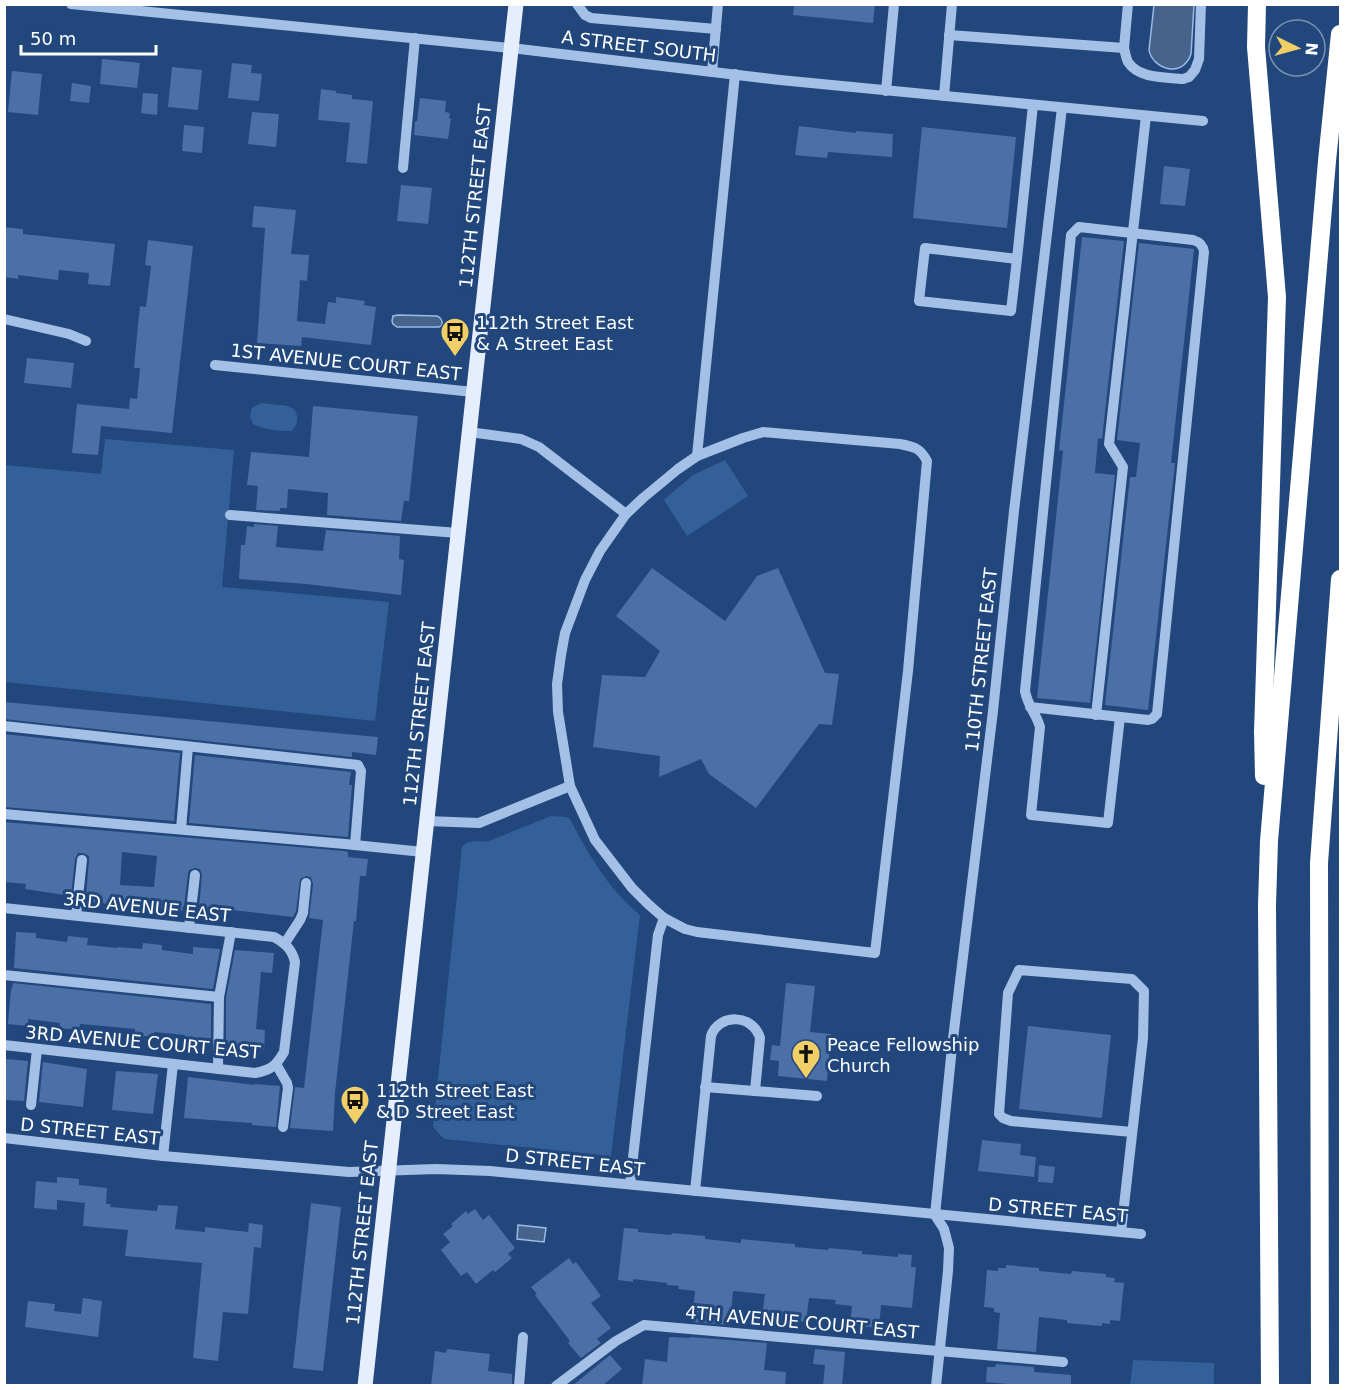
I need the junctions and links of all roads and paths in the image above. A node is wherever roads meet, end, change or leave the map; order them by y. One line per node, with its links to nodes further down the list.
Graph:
1 (71, 4): 13 (street, A STREET SOUTH)
2 (516, 4): 14 (main road, 112TH STREET EAST)
3 (577, 4): 10 (street)
4 (718, 4): 10 (street)
5 (894, 4): 18 (street)
6 (952, 4): 12 (street)
7 (1128, 4): 15 (street)
8 (1201, 4): 15 (street)
9 (1257, 4): 53 (highway)
10 (716, 29): 16 (street)
11 (1341, 34): 53 (highway)
12 (949, 35): 15 (street); 19 (street)
13 (415, 38): 14 (street, A STREET SOUTH); 24 (street)
14 (511, 48): 16 (street, A STREET SOUTH); 30 (main road, 112TH STREET EAST)
15 (1124, 48)
16 (712, 72): 17 (street, A STREET SOUTH)
17 (735, 74): 18 (street, A STREET SOUTH); 32 (street)
18 (886, 90): 19 (street, A STREET SOUTH)
19 (944, 96): 20 (street, A STREET SOUTH)
20 (1034, 105): 21 (street, A STREET SOUTH); 26 (street)
21 (1062, 108): 22 (street, A STREET SOUTH); 78 (street, 110TH STREET EAST)
22 (1146, 116): 23 (street, A STREET SOUTH); 25 (street)
23 (1203, 121)
24 (403, 168)
25 (1133, 233): 37 (street); 38 (street); 39 (street)
26 (1017, 259): 26 (street)
27 (4, 319): 28 (street)
28 (86, 341)
29 (214, 365): 30 (street, 1ST AVENUE COURT EAST)
30 (474, 392): 31 (main road, 112TH STREET EAST)
31 (469, 432): 33 (street); 35 (main road, 112TH STREET EAST)
32 (697, 456): 33 (street); 56 (street)
33 (626, 514): 43 (street)
34 (230, 515): 35 (street)
35 (458, 532): 45 (main road, 112TH STREET EAST)
36 (1341, 579): 50 (highway)
37 (1030, 707): 38 (street); 39 (street)
38 (1096, 715): 39 (street)
39 (1120, 717)
40 (4, 726): 42 (street)
41 (1341, 732): 50 (highway)
42 (188, 747): 46 (street); 47 (street)
43 (570, 786): 45 (street); 56 (street)
44 (4, 814): 46 (street)
45 (427, 821): 48 (main road, 112TH STREET EAST)
46 (180, 829): 47 (street)
47 (355, 845): 48 (street)
48 (423, 852): 75 (main road, 112TH STREET EAST)
49 (82, 860): 55 (street)
50 (1319, 863): 89 (highway)
51 (195, 875): 57 (street)
52 (306, 883): 59 (street)
53 (1267, 905): 88 (highway)
54 (4, 908): 55 (street, 3RD AVENUE EAST)
55 (76, 915): 57 (street, 3RD AVENUE EAST)
56 (664, 918): 76 (street)
57 (189, 928): 58 (street, 3RD AVENUE EAST)
58 (231, 932): 59 (street, 3RD AVENUE EAST); 61 (street)
59 (285, 943): 65 (street)
60 (4, 975): 61 (street)
61 (219, 997): 66 (street)
62 (4, 1045): 63 (street, 3RD AVENUE COURT EAST)
63 (37, 1049): 64 (street, 3RD AVENUE COURT EAST); 70 (street)
64 (173, 1064): 66 (street, 3RD AVENUE COURT EAST); 74 (street)
65 (276, 1064): 66 (street, 3RD AVENUE COURT EAST); 71 (street)
66 (218, 1069)
67 (705, 1087): 68 (street); 68 (street); 77 (street)
68 (755, 1091): 69 (street)
69 (817, 1096)
70 (31, 1105)
71 (283, 1126)
72 (1132, 1132): 72 (street); 79 (street)
73 (4, 1138): 74 (street, D STREET EAST)
74 (164, 1156): 75 (street, D STREET EAST)
75 (388, 1171): 76 (street, D STREET EAST); 84 (main road, 112TH STREET EAST)
76 (630, 1185): 77 (street, D STREET EAST)
77 (695, 1191): 78 (street, D STREET EAST)
78 (934, 1215): 79 (street, D STREET EAST); 82 (street)
79 (1121, 1232): 80 (street, D STREET EAST)
80 (1141, 1234)
81 (523, 1337): 85 (street)
82 (939, 1351): 83 (street, 4TH AVENUE COURT EAST); 86 (street, 4TH AVENUE COURT EAST); 87 (street)
83 (1063, 1362)
84 (365, 1386)
85 (519, 1386)
86 (556, 1386)
87 (936, 1386)
88 (1270, 1386)
89 (1320, 1386)

